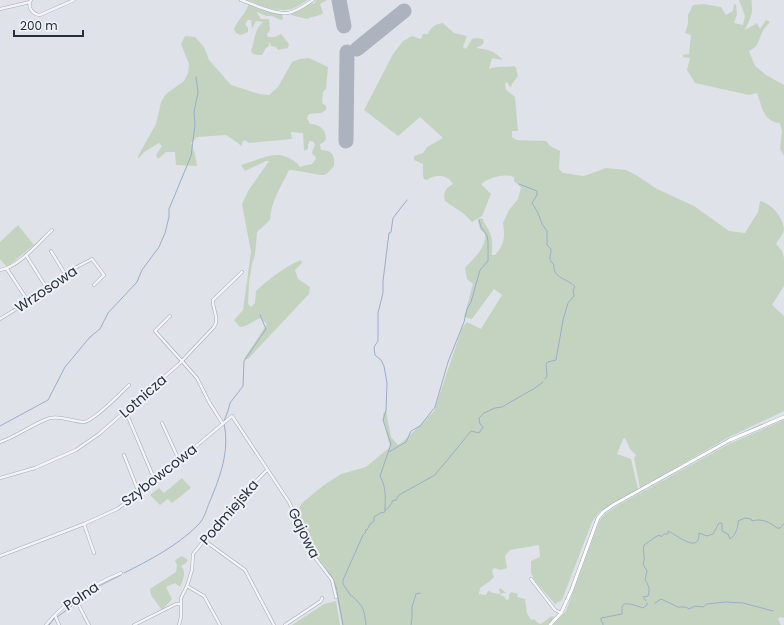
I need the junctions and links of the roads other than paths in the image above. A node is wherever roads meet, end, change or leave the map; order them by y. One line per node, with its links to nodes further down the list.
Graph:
1 (74, 0): 4 (street)
2 (241, 0): 3 (street)
3 (312, 0)
4 (30, 1): 5 (street)
5 (0, 9)
6 (52, 230): 8 (street)
7 (51, 251): 12 (street)
8 (26, 255): 9 (street); 14 (street)
9 (7, 269): 10 (street); 15 (street)
10 (0, 270)
11 (242, 272): 18 (street, Lotnicza)
12 (65, 274): 13 (street, Wrzosowa); 14 (street, Wrzosowa)
13 (94, 285)
14 (46, 287): 15 (street, Wrzosowa)
15 (28, 301): 17 (street, Wrzosowa)
16 (170, 316): 18 (street)
17 (0, 319)
18 (181, 362): 20 (street, Lotnicza); 23 (street)
19 (129, 385): 24 (street)
20 (126, 412): 28 (street, Lotnicza); 29 (street)
21 (784, 417): 42 (main road)
22 (162, 423): 26 (street)
23 (223, 424): 26 (street, Szybowcowa); 27 (street)
24 (0, 442)
25 (124, 455): 30 (street)
26 (179, 460): 29 (street, Szybowcowa)
27 (267, 470): 32 (street, Podmiejska); 38 (street, Gajowa)
28 (0, 478)
29 (155, 481): 30 (street, Szybowcowa)
30 (139, 493): 31 (street, Szybowcowa)
31 (84, 524): 33 (street); 34 (street, Szybowcowa)
32 (205, 541): 37 (street, Podmiejska); 50 (street)
33 (94, 553)
34 (0, 556)
35 (122, 573): 39 (street, Polna)
36 (531, 579): 42 (street)
37 (188, 586): 41 (street, Podmiejska); 49 (street)
38 (336, 597)
39 (75, 598): 43 (street, Polna); 46 (street)
40 (322, 598): 51 (street)
41 (181, 604): 47 (street); 48 (street, Podmiejska)
42 (561, 613): 52 (main road)
43 (54, 615): 44 (street, Polna); 45 (street)
44 (46, 625)
45 (59, 625)
46 (89, 625)
47 (134, 625)
48 (179, 625)
49 (220, 625)
50 (274, 625)
51 (284, 625)
52 (550, 625)

